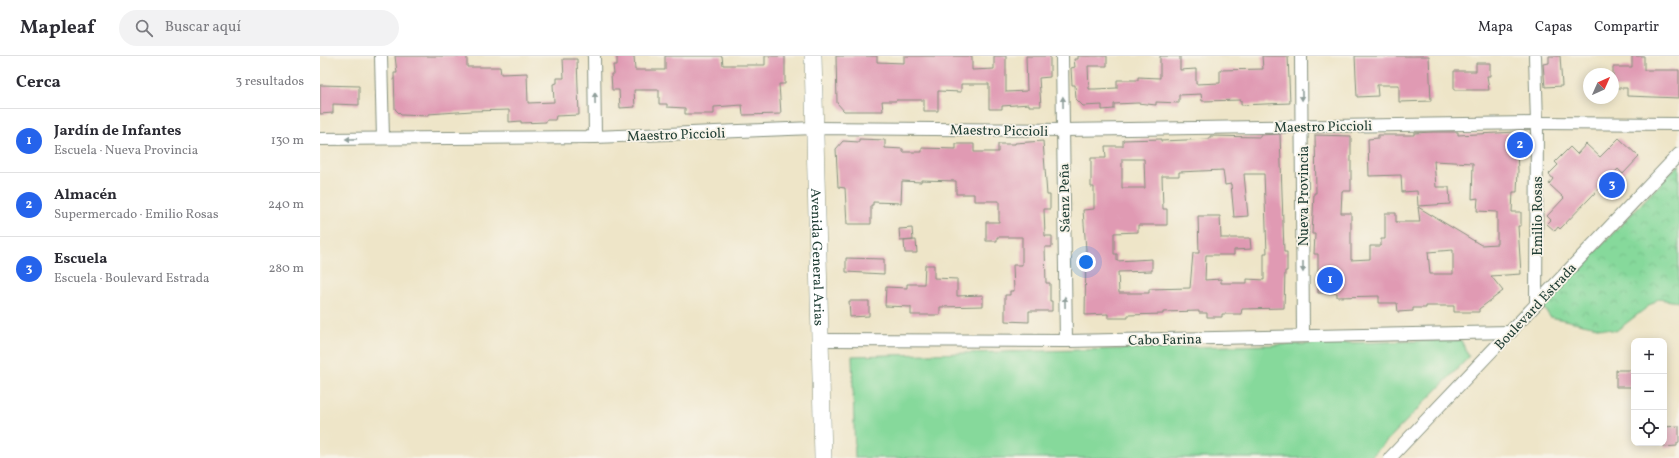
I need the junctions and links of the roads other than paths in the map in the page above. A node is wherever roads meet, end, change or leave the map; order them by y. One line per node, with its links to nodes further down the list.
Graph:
1 (381, 56): 13 (street)
2 (594, 56): 12 (street, one-way to 2)
3 (813, 56): 10 (main road, Avenida General Arias)
4 (1062, 56): 11 (street, Sáenz Peña, one-way to 4)
5 (1301, 56): 9 (street, Nueva Provincia, one-way to 9)
6 (1535, 56): 7 (street, Emilio Rosas)
7 (1537, 123): 8 (street, Maestro Piccioli); 9 (street, Maestro Piccioli); 16 (street, Emilio Rosas)
8 (1679, 124)
9 (1302, 127): 11 (street, Maestro Piccioli); 18 (street, Nueva Provincia, one-way to 18)
10 (814, 128): 11 (street, Maestro Piccioli); 12 (street, Maestro Piccioli); 19 (main road, Avenida General Arias)
11 (1064, 130): 20 (street, Sáenz Peña, one-way to 11)
12 (595, 137): 13 (street, Maestro Piccioli)
13 (383, 138): 14 (street, Maestro Piccioli, one-way to 14)
14 (320, 139)
15 (1679, 154): 16 (street, Boulevard Estrada)
16 (1536, 304): 17 (street, Boulevard Estrada)
17 (1511, 332): 18 (street, Cabo Farina); 22 (street, Boulevard Estrada)
18 (1303, 336): 20 (street, Cabo Farina)
19 (819, 340): 20 (street, Cabo Farina); 21 (main road, Avenida General Arias)
20 (1066, 341)
21 (823, 458)
22 (1390, 458)

